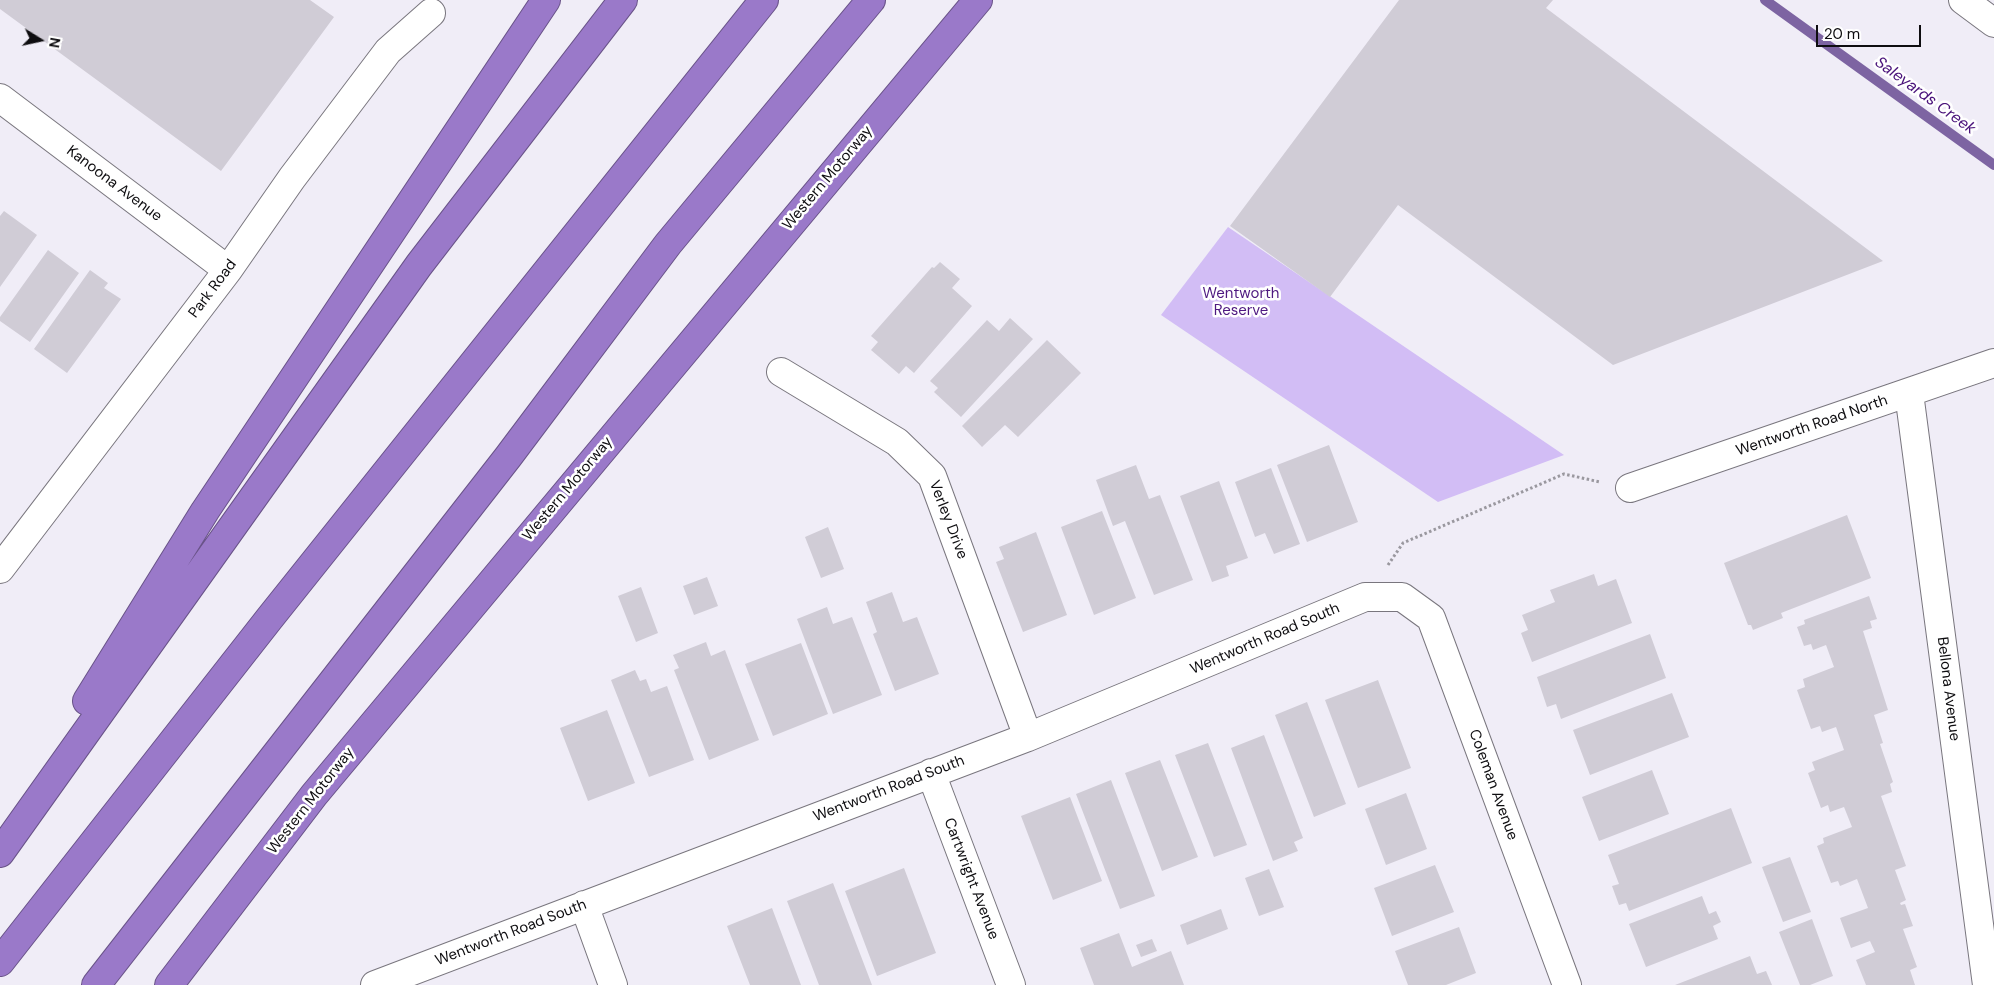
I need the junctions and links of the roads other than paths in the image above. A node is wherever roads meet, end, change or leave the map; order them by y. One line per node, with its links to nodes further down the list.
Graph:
1 (546, 0): 21 (highway)
2 (623, 0): 22 (highway)
3 (746, 0): 10 (highway)
4 (764, 0): 10 (highway)
5 (871, 0): 25 (highway)
6 (978, 0): 26 (highway, Western Motorway)
7 (1963, 0): 9 (street)
8 (431, 13): 12 (street, Park Road)
9 (1994, 22)
10 (723, 52): 24 (highway)
11 (0, 98): 12 (street, Kanoona Avenue)
12 (228, 270): 17 (street, Park Road)
13 (1994, 363): 15 (street, Wentworth Road North)
14 (781, 372): 19 (street, Verley Drive)
15 (1910, 392): 16 (street, Wentworth Road North); 31 (street, Bellona Avenue)
16 (1630, 488)
17 (0, 569)
18 (1402, 597): 19 (street, Wentworth Road South); 30 (street, Coleman Avenue)
19 (1028, 737): 20 (street, Wentworth Road South)
20 (931, 773): 23 (street, Wentworth Road South); 29 (street, Cartwright Avenue)
21 (0, 843)
22 (0, 853)
23 (584, 905): 27 (street, Wentworth Road South); 28 (street)
24 (0, 962)
25 (96, 985)
26 (169, 985)
27 (375, 985)
28 (613, 985)
29 (1011, 985)
30 (1567, 985)
31 (1987, 985)

